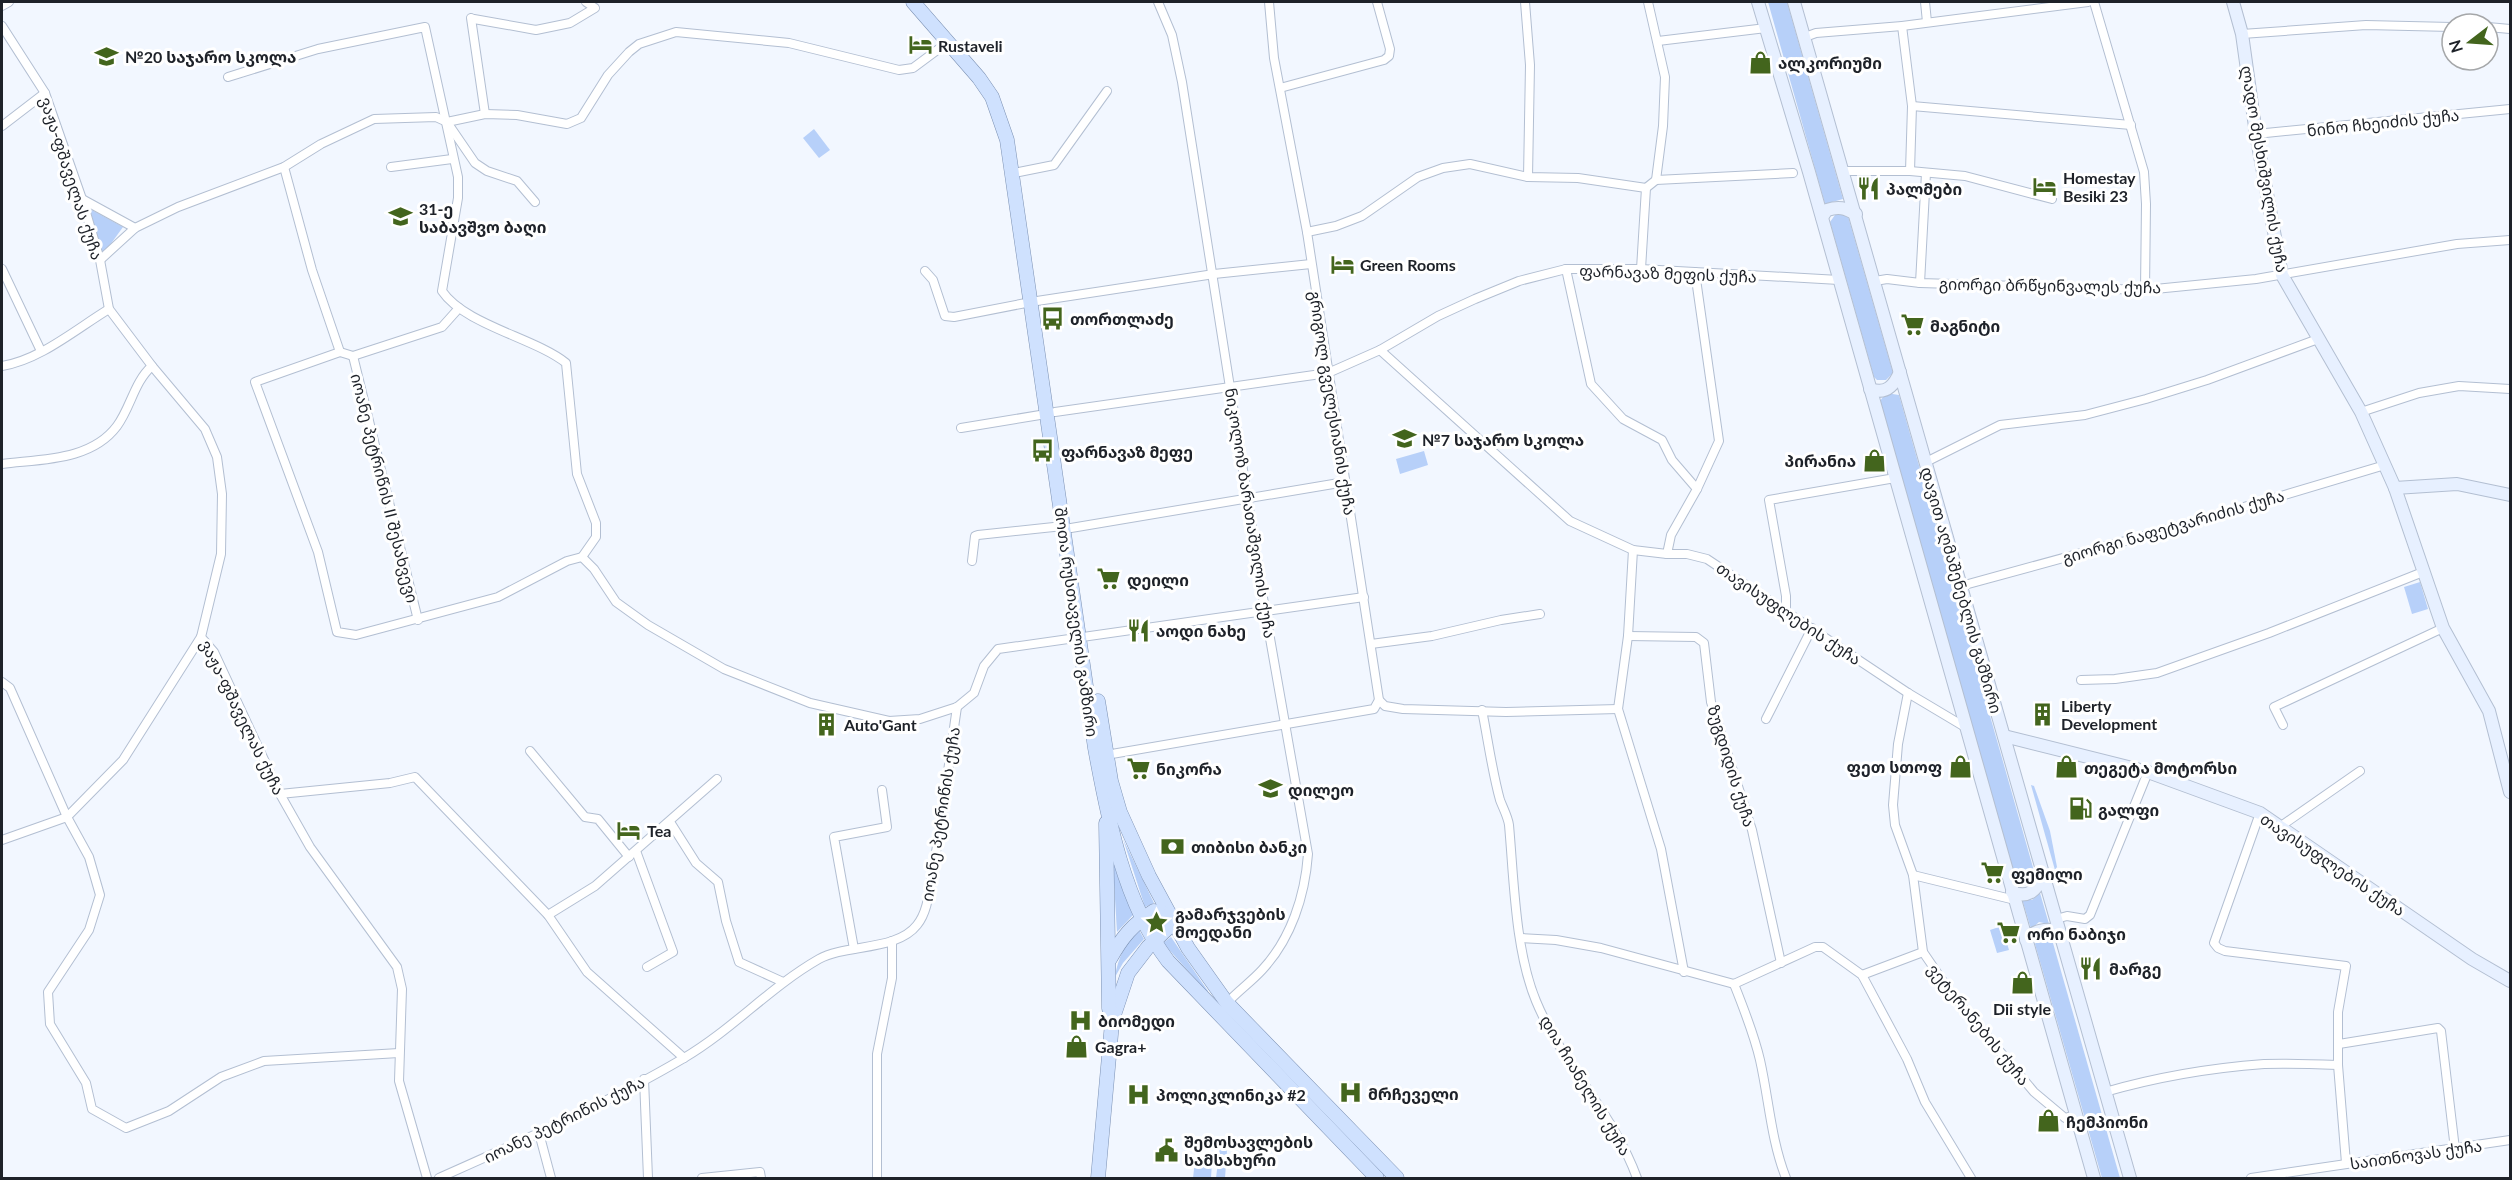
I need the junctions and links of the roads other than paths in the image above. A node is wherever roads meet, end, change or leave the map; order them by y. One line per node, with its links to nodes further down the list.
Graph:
1 (9, 2): 16 (street)
2 (586, 2): 32 (street)
3 (913, 2): 25 (main road, შოთა რუსთაველის გამზირი)
4 (922, 2): 42 (main road, შოთა რუსთაველის გამზირი)
5 (1158, 2): 63 (street, ნიკოლოზ ბარათაშვილის ქუჩა)
6 (1269, 2): 27 (street, გრიგოლ გველესიანის ქუჩა)
7 (1377, 2): 27 (street)
8 (1525, 2): 45 (street)
9 (1648, 2): 24 (street)
10 (1758, 2): 21 (main road, დავით აღმაშენებლის გამზირი)
11 (1794, 2): 23 (main road, დავით აღმაშენებლის გამზირი)
12 (1925, 2): 17 (street)
13 (2088, 2): 17 (street)
14 (2094, 2): 34 (street)
15 (2233, 2): 22 (main road, ლადო მესხიშვილის ქუჩა)
16 (2, 6)
17 (1927, 22): 18 (street)
18 (1902, 26): 23 (street); 30 (street)
19 (2, 27): 29 (street, ვაჟა-ფშაველას ქუჩა)
20 (2440, 27): 22 (street)
21 (1766, 28): 24 (street); 52 (main road, დავით აღმაშენებლის გამზირი)
22 (2242, 34): 36 (main road, ლადო მესხიშვილის ქუჩა)
23 (1804, 37): 40 (main road, დავით აღმაშენებლის გამზირი)
24 (1658, 41): 46 (street)
25 (948, 42): 32 (street); 69 (main road, შოთა რუსთაველის გამზირი)
26 (228, 77): 33 (street)
27 (1280, 88): 54 (street, გრიგოლ გველესიანის ქუჩა)
28 (1107, 91): 42 (street)
29 (45, 93): 35 (street); 48 (street, ვაჟა-ფშაველას ქუჩა)
30 (1912, 106): 34 (street); 41 (street)
31 (2511, 109): 36 (street, ნინო ჩხეიძის ქუჩა)
32 (485, 114): 33 (street)
33 (447, 122): 37 (street); 38 (street); 50 (street)
34 (2131, 125): 68 (street)
35 (2, 126)
36 (2256, 134): 64 (main road, ლადო მესხიშვილის ქუჩა)
37 (452, 159): 39 (street); 70 (street)
38 (284, 167): 53 (street); 75 (street)
39 (391, 167)
40 (1844, 171): 41 (street); 51 (main road, დავით აღმაშენებლის გამზირი)
41 (1910, 171): 44 (street)
42 (1019, 172): 69 (main road, შოთა რუსთაველის გამზირი)
43 (1793, 173): 46 (street)
44 (1926, 173): 49 (street); 67 (street)
45 (1528, 177): 47 (street); 54 (street)
46 (1656, 180): 47 (street)
47 (1646, 188): 60 (street)
48 (82, 199): 53 (street); 56 (street, ვაჟა-ფშაველას ქუჩა)
49 (2052, 199)
50 (535, 202)
51 (1856, 214): 52 (main road); 66 (main road, დავით აღმაშენებლის გამზირი)
52 (1822, 217): 65 (main road, დავით აღმაშენებლის გამზირი)
53 (135, 228): 56 (street)
54 (1307, 232): 57 (street, გრიგოლ გველესიანის ქუჩა)
55 (2511, 240): 64 (street, გიორგი ბრწყინვალეს ქუჩა)
56 (100, 260): 71 (street, ვაჟა-ფშაველას ქუჩა)
57 (1311, 264): 63 (street); 80 (street, გრიგოლ გველესიანის ქუჩა)
58 (2, 269): 73 (street)
59 (1566, 269): 60 (street, ფარნავაზ მეფის ქუჩა); 74 (street, ფარნავაზ მეფის ქუჩა); 93 (street)
60 (1641, 269): 62 (street, ფარნავაზ მეფის ქუჩა)
61 (925, 271): 69 (street)
62 (1695, 272): 65 (street, ფარნავაზ მეფის ქუჩა); 93 (street)
63 (1214, 274): 69 (street); 81 (street, ნიკოლოზ ბარათაშვილის ქუჩა)
64 (2282, 275): 68 (street, გიორგი ბრწყინვალეს ქუჩა); 72 (main road, ლადო მესხიშვილის ქუჩა)
65 (1839, 280): 82 (main road, დავით აღმაშენებლის გამზირი)
66 (1875, 281): 67 (street, გიორგი ბრწყინვალეს ქუჩა); 79 (main road, დავით აღმაშენებლის გამზირი)
67 (1920, 283): 68 (street, გიორგი ბრწყინვალეს ქუჩა)
68 (2145, 290)
69 (1034, 301): 85 (main road, შოთა რუსთაველის გამზირი)
70 (459, 308): 76 (street, იოანე პეტრიწის II შესახვევი); 99 (street)
71 (109, 309): 73 (street); 78 (street, ვაჟა-ფშაველას ქუჩა)
72 (2318, 339): 84 (main road, ლადო მესხიშვილის ქუჩა); 87 (street)
73 (41, 351): 77 (street)
74 (1380, 351): 80 (street, ფარნავაზ მეფის ქუჩა); 97 (street, თავისუფლების ქუჩა)
75 (340, 352): 76 (street, იოანე პეტრიწის II შესახვევი); 107 (street, იოანე პეტრიწის II შესახვევი)
76 (353, 356): 107 (street, იოანე პეტრიწის II შესახვევი)
77 (2, 366)
78 (152, 366): 88 (street); 111 (street, ვაჟა-ფშაველას ქუჩა)
79 (1900, 372): 82 (main road); 87 (main road, დავით აღმაშენებლის გამზირი)
80 (1328, 373): 81 (street, ფარნავაზ მეფის ქუჩა); 91 (street, გრიგოლ გველესიანის ქუჩა)
81 (1231, 386): 85 (street, ფარნავაზ მეფის ქუჩა); 95 (street, ნიკოლოზ ბარათაშვილის ქუჩა)
82 (1870, 388): 90 (main road, დავით აღმაშენებლის გამზირი)
83 (2511, 389): 84 (street)
84 (2361, 412): 89 (main road, ლადო მესხიშვილის ქუჩა)
85 (1050, 413): 86 (street, ფარნავაზ მეფის ქუჩა); 96 (main road, შოთა რუსთაველის გამზირი)
86 (961, 428)
87 (1926, 462): 102 (main road, დავით აღმაშენებლის გამზირი)
88 (2, 464)
89 (2385, 465): 92 (main road, ლადო მესხიშვილის ქუჩა); 102 (street, გიორგი ნაფეტვარიძის ქუჩა)
90 (1895, 478): 105 (street); 124 (main road, დავით აღმაშენებლის გამზირი)
91 (1345, 482): 95 (street); 103 (street, გრიგოლ გველესიანის ქუჩა)
92 (2396, 488): 94 (main road); 101 (main road, ლადო მესხიშვილის ქუჩა)
93 (1697, 489): 98 (street)
94 (2511, 495)
95 (1247, 498): 96 (street); 104 (street, ნიკოლოზ ბარათაშვილის ქუჩა)
96 (1067, 527): 100 (street); 112 (main road, შოთა რუსთაველის გამზირი)
97 (1633, 550): 98 (street, თავისუფლების ქუჩა); 110 (street)
98 (1667, 554): 105 (street, თავისუფლების ქუჩა)
99 (582, 557): 107 (street, იოანე პეტრიწის II შესახვევი); 118 (street)
100 (972, 561)
101 (2423, 572): 109 (main road, ლადო მესხიშვილის ქუჩა); 114 (street)
102 (1961, 586): 125 (main road, დავით აღმაშენებლის გამზირი)
103 (1364, 597): 104 (street); 113 (street, გრიგოლ გველესიანის ქუჩა)
104 (1265, 610): 112 (street); 122 (street, ნიკოლოზ ბარათაშვილის ქუჩა)
105 (1786, 611): 108 (street, თავისუფლების ქუჩა)
106 (1540, 614): 113 (street)
107 (418, 620)
108 (1812, 628): 116 (street, თავისუფლების ქუჩა); 121 (street)
109 (2444, 628): 123 (street); 132 (main road, ლადო მესხიშვილის ქუჩა)
110 (1628, 636): 119 (street); 156 (street, ზუგდიდის ქუჩა)
111 (201, 637): 133 (street, ვაჟა-ფშაველას ქუჩა); 136 (street)
112 (1084, 637): 118 (street, იოანე პეტრიწის ქუჩა); 127 (main road, შოთა რუსთაველის გამზირი); 134 (main road, შოთა რუსთაველის გამზირი)
113 (1371, 644): 117 (street, გრიგოლ გველესიანის ქუჩა)
114 (2081, 680)
115 (2, 682): 136 (street)
116 (1908, 693): 124 (street, თავისუფლების ქუჩა); 142 (street, ვეტერანების ქუჩა)
117 (1379, 700): 120 (street); 122 (street)
118 (957, 707): 151 (street, იოანე პეტრიწის ქუჩა)
119 (1618, 709): 120 (street); 158 (street)
120 (1482, 710): 149 (street, დია ჩიანელის ქუჩა)
121 (1766, 718)
122 (1284, 725): 127 (street); 163 (street, ნიკოლოზ ბარათაშვილის ქუჩა)
123 (2283, 725)
124 (1965, 726): 144 (main road, დავით აღმაშენებლის გამზირი)
125 (2004, 736): 129 (main road, თავისუფლების ქუჩა); 143 (main road, დავით აღმაშენებლის გამზირი)
126 (530, 751): 141 (street)
127 (1106, 755): 146 (main road, შოთა რუსთაველის გამზირი)
128 (2360, 771): 138 (street)
129 (2148, 772): 135 (main road, თავისუფლების ქუჩა); 148 (street)
130 (717, 779): 137 (street)
131 (882, 790): 153 (street)
132 (2511, 792)
133 (280, 795): 145 (street); 166 (street, ვაჟა-ფშაველას ქუჩა)
134 (1106, 806): 147 (main road, შოთა რუსთაველის გამზირი); 155 (main road)
135 (2260, 813): 138 (main road, თავისუფლების ქუჩა); 165 (street)
136 (67, 816): 139 (street); 166 (street)
137 (670, 822): 140 (street); 161 (street)
138 (2280, 826): 160 (main road, თავისუფლების ქუჩა)
139 (2, 840)
140 (636, 851): 141 (street); 157 (street)
141 (629, 857): 145 (street)
142 (1913, 875): 144 (street); 154 (street, ვეტერანების ქუჩა)
143 (2044, 876): 144 (main road); 148 (main road, დავით აღმაშენებლის გამზირი)
144 (2013, 896): 150 (main road, დავით აღმაშენებლის გამზირი)
145 (548, 915): 167 (street)
146 (1169, 915): 147 (main road); 152 (main road); 163 (main road, შოთა რუსთაველის გამზირი)
147 (1142, 918): 152 (main road, შოთა რუსთაველის გამზირი); 155 (main road)
148 (2057, 925): 150 (main road); 170 (main road, დავით აღმაშენებლის გამზირი)
149 (1521, 938): 158 (street); 187 (street, დია ჩიანელის ქუჩა)
150 (2026, 940): 171 (main road, დავით აღმაშენებლის გამზირი)
151 (892, 941): 153 (street, იოანე პეტრიწის ქუჩა); 183 (street)
152 (1154, 942): 164 (main road); 185 (main road, შოთა რუსთაველის გამზირი)
153 (854, 949): 161 (street, იოანე პეტრიწის ქუჩა)
154 (1923, 952): 159 (street); 171 (street, ვეტერანების ქუჩა)
155 (1109, 960): 164 (main road)
156 (1781, 963): 159 (street); 162 (street)
157 (647, 967)
158 (1683, 972): 162 (street)
159 (1862, 975): 189 (street)
160 (2511, 981)
161 (783, 982): 167 (street, იოანე პეტრიწის ქუჩა)
162 (1734, 984): 188 (street)
163 (1227, 1003): 186 (main road, შოთა რუსთაველის გამზირი)
164 (1112, 1023): 184 (main road)
165 (2339, 1044): 168 (street); 174 (street)
166 (399, 1053): 176 (street, ვაჟა-ფშაველას ქუჩა)
167 (684, 1058): 169 (street, იოანე პეტრიწის ქუჩა)
168 (2338, 1065): 170 (street); 175 (street)
169 (644, 1080): 172 (street, იოანე პეტრიწის ქუჩა); 180 (street)
170 (2105, 1092): 191 (main road, დავით აღმაშენებლის გამზირი)
171 (2075, 1115): 190 (main road, დავით აღმაშენებლის გამზირი)
172 (539, 1133): 178 (street, იოანე პეტრიწის ქუჩა); 179 (street)
173 (2511, 1140): 174 (street, საითნოვას ქუჩა)
174 (2455, 1149): 175 (street, საითნოვას ქუჩა)
175 (2346, 1163): 192 (street, საითნოვას ქუჩა)
176 (426, 1175): 178 (street)
177 (708, 1178): 181 (street); 182 (street)
178 (437, 1179)
179 (551, 1179)
180 (648, 1179)
181 (702, 1179)
182 (761, 1179)
183 (877, 1179)
184 (1098, 1179)
185 (1377, 1179)
186 (1396, 1179)
187 (1637, 1179)
188 (1786, 1179)
189 (1971, 1179)
190 (2094, 1179)
191 (2130, 1179)
192 (2251, 1179)

